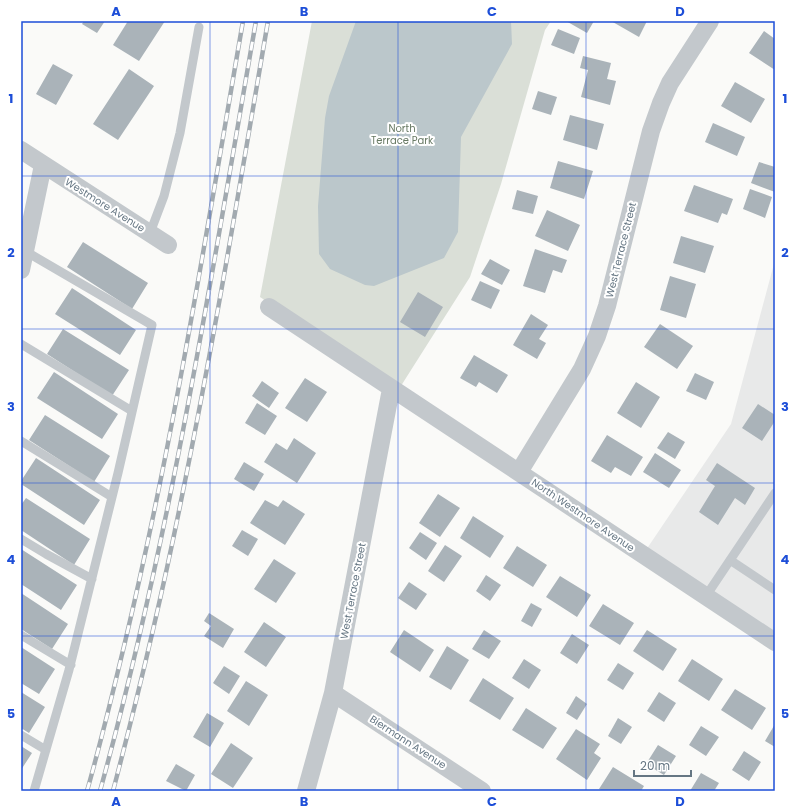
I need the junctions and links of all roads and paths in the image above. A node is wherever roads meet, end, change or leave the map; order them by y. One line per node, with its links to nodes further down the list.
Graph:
1 (710, 21): 14 (street, West Terrace Street)
2 (199, 27): 5 (lane)
3 (21, 150): 4 (street)
4 (43, 165): 5 (street, Westmore Avenue); 7 (street)
5 (150, 233): 6 (street, Westmore Avenue)
6 (168, 245)
7 (25, 251): 8 (street); 12 (lane)
8 (21, 270)
9 (269, 307): 11 (street)
10 (21, 344): 12 (lane)
11 (391, 389): 14 (street, North Westmore Avenue); 25 (street, West Terrace Street)
12 (132, 411): 16 (lane)
13 (21, 442): 16 (lane)
14 (519, 472): 21 (street, North Westmore Avenue)
15 (775, 493): 18 (lane)
16 (112, 497): 19 (lane)
17 (21, 539): 19 (lane)
18 (730, 560): 20 (lane); 21 (lane)
19 (92, 579): 24 (lane)
20 (775, 590)
21 (706, 596): 23 (street, North Westmore Avenue)
22 (21, 635): 24 (lane)
23 (775, 642)
24 (71, 665): 27 (lane)
25 (334, 693): 29 (street, West Terrace Street); 30 (street, Biermann Avenue)
26 (21, 735): 27 (lane)
27 (46, 750): 28 (lane)
28 (34, 791)
29 (306, 791)
30 (482, 791)

